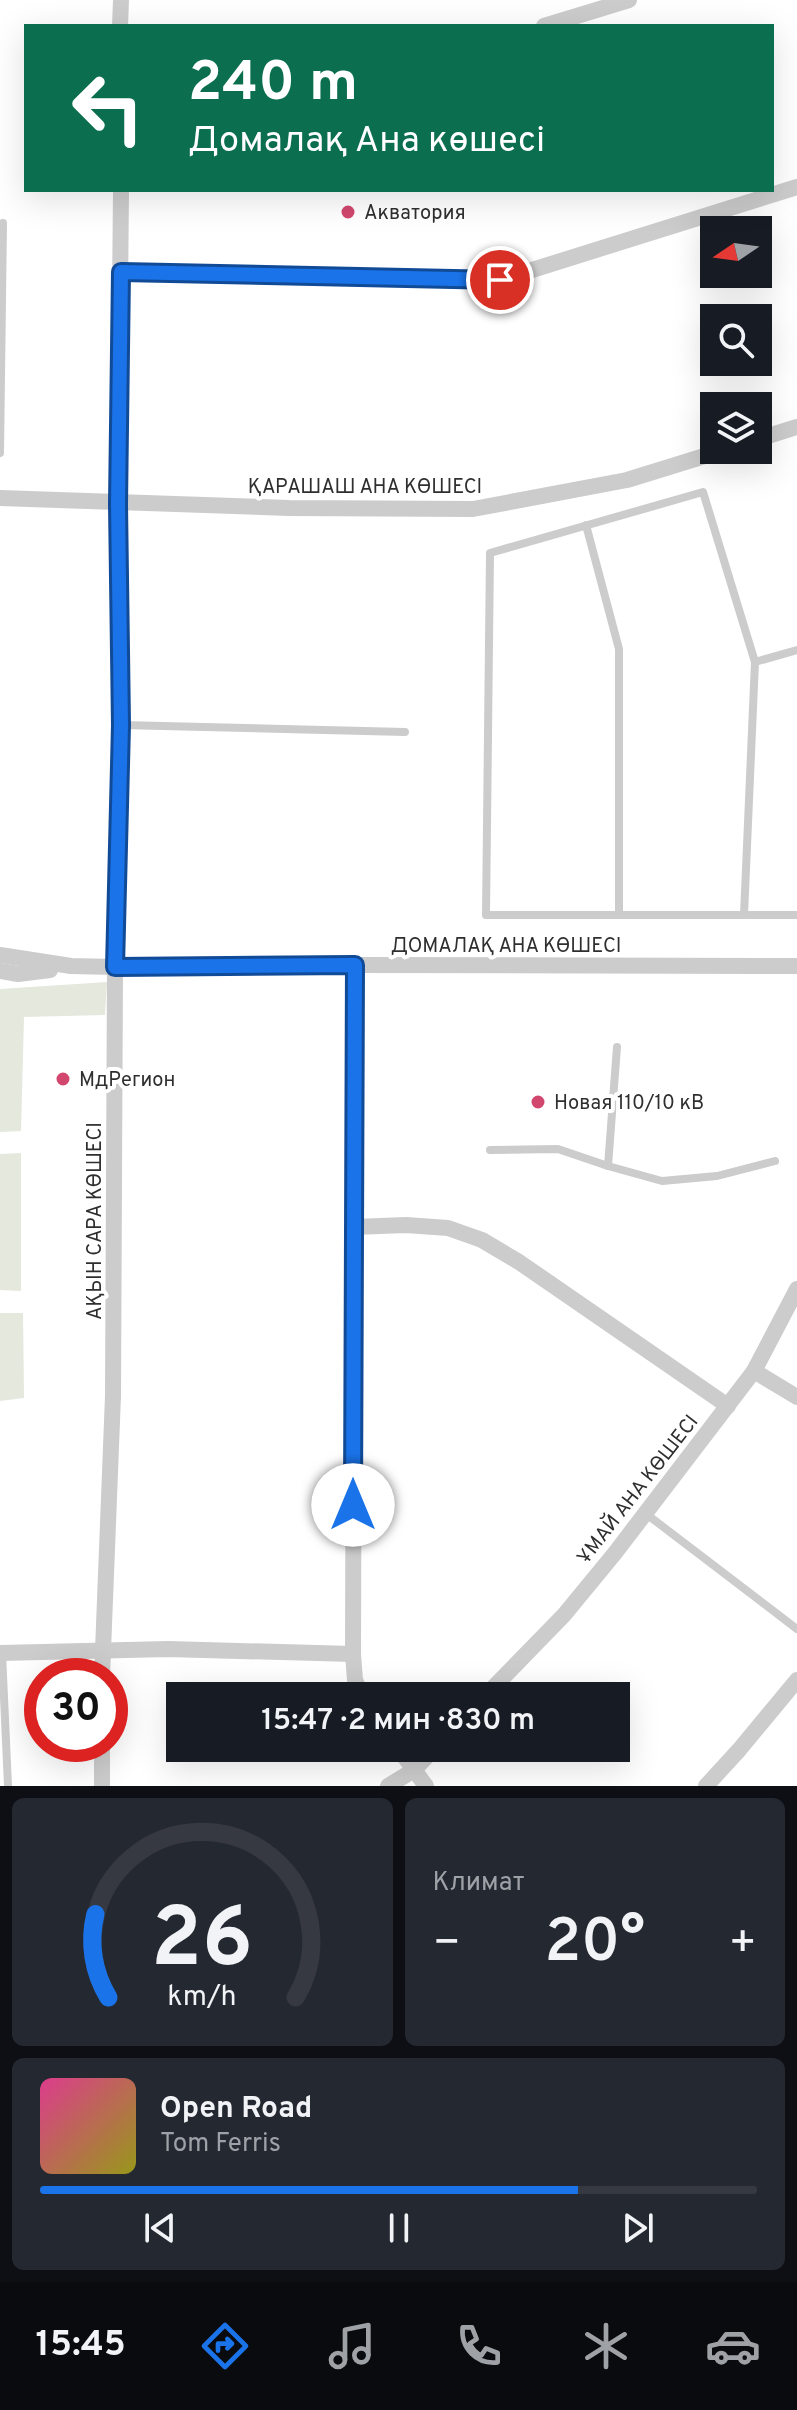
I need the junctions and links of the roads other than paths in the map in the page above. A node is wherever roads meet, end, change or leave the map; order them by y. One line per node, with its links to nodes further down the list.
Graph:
1 (121, 0): 3 (street)
2 (629, 0): 4 (street)
3 (120, 24)
4 (551, 24)
5 (797, 187): 8 (street)
6 (121, 192): 8 (street, АҚЫН САРА КӨШЕСІ)
7 (3, 223): 11 (lane)
8 (121, 272): 14 (street, АҚЫН САРА КӨШЕСІ)
9 (797, 427): 10 (street)
10 (772, 435)
11 (0, 453)
12 (700, 457): 14 (street, ҚАРАШАШ АНА КӨШЕСІ)
13 (0, 498): 14 (street, ҚАРАШАШ АНА КӨШЕСІ)
14 (118, 504): 18 (street, АҚЫН САРА КӨШЕСІ)
15 (586, 525): 17 (lane); 20 (lane); 20 (lane)
16 (797, 650): 17 (lane)
17 (755, 662): 21 (lane)
18 (121, 725): 19 (lane); 27 (street, АҚЫН САРА КӨШЕСІ)
19 (405, 732)
20 (619, 915): 21 (lane)
21 (744, 915): 22 (lane)
22 (797, 915)
23 (0, 955): 25 (street, ДОМАЛАҚ АНА КӨШЕСІ)
24 (355, 965): 26 (street, ДОМАЛАҚ АНА КӨШЕСІ); 27 (street, ДОМАЛАҚ АНА КӨШЕСІ); 33 (street)
25 (71, 966): 27 (street, ДОМАЛАҚ АНА КӨШЕСІ); 28 (street, ДОМАЛАҚ АНА КӨШЕСІ)
26 (797, 966)
27 (115, 967): 40 (street, АҚЫН САРА КӨШЕСІ)
28 (2, 973)
29 (617, 1047): 32 (lane)
30 (490, 1150): 32 (lane)
31 (775, 1161): 32 (lane)
32 (608, 1166)
33 (354, 1227): 37 (street); 42 (street)
34 (797, 1289): 35 (street, ҰМАЙ АНА КӨШЕСІ)
35 (754, 1371): 36 (street); 37 (street, ҰМАЙ АНА КӨШЕСІ)
36 (797, 1397)
37 (728, 1406): 38 (street, ҰМАЙ АНА КӨШЕСІ)
38 (645, 1513): 39 (lane); 46 (street, ҰМАЙ АНА КӨШЕСІ)
39 (797, 1629)
40 (102, 1650): 41 (street); 42 (street); 43 (street, АҚЫН САРА КӨШЕСІ)
41 (1, 1653): 51 (lane)
42 (353, 1654): 45 (street)
43 (102, 1658)
44 (797, 1680): 55 (street)
45 (356, 1682)
46 (499, 1682)
47 (102, 1762): 52 (street)
48 (408, 1762): 50 (street)
49 (422, 1762): 50 (street)
50 (414, 1770): 53 (street); 54 (street)
51 (8, 1786)
52 (102, 1786)
53 (388, 1786)
54 (426, 1786)
55 (706, 1786)

